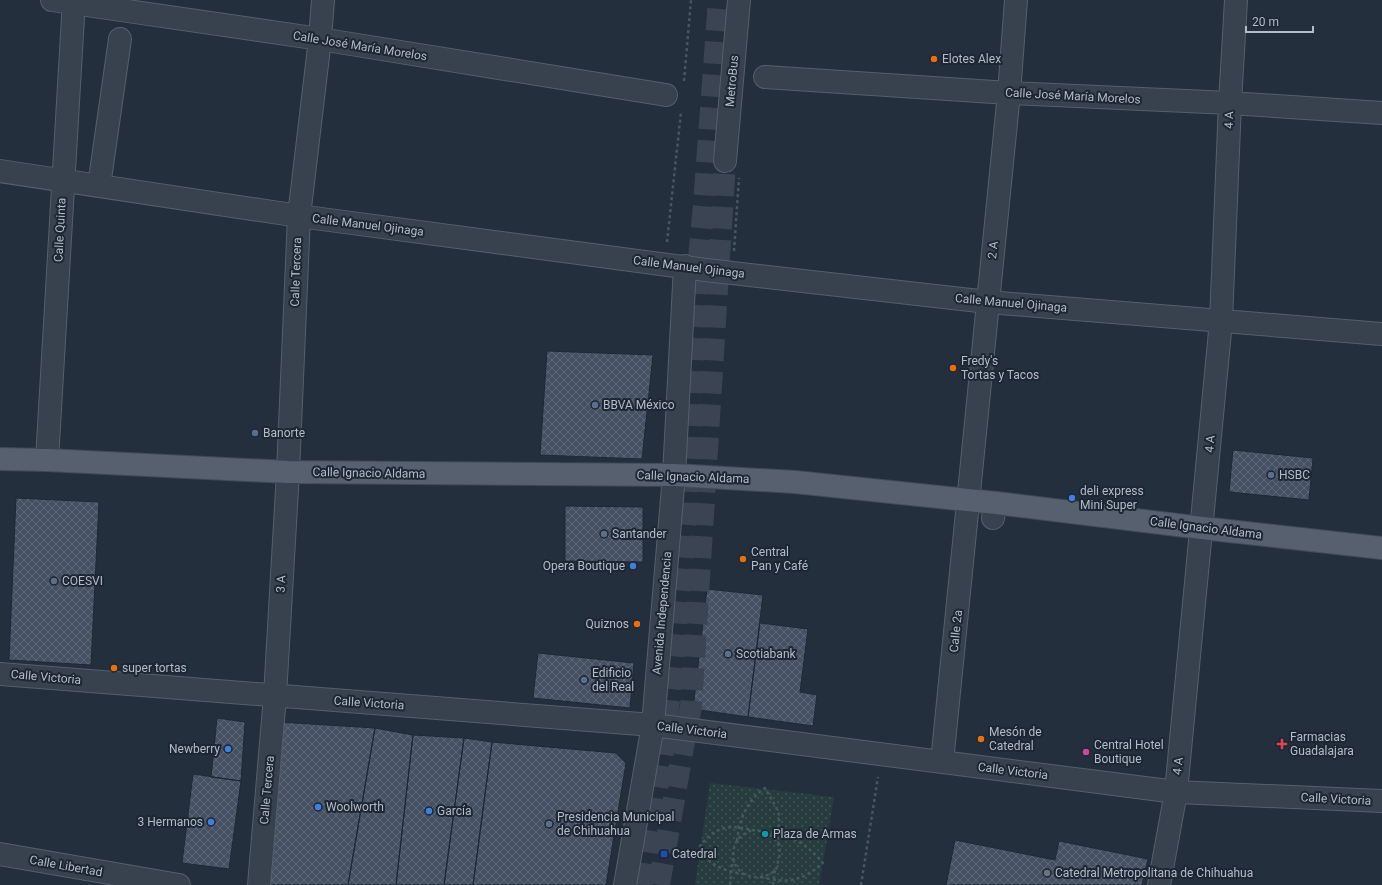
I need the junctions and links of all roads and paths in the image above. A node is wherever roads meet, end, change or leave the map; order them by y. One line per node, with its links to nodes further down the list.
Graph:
1 (52, 0): 7 (street, Calle José María Morelos)
2 (323, 0): 9 (street, Calle Tercera)
3 (691, 0): 12 (path)
4 (739, 0): 15 (street, MetroBus)
5 (1016, 0): 11 (street, 2 A)
6 (1236, 0): 13 (street, 4 A)
7 (74, 2): 9 (street, Calle José María Morelos); 17 (street, Calle Quinta)
8 (120, 39): 18 (street)
9 (320, 39): 12 (street, Calle José María Morelos); 19 (street, Calle Tercera)
10 (765, 78): 11 (street, Calle José María Morelos)
11 (1009, 93): 13 (street, Calle José María Morelos); 21 (street, 2 A)
12 (677, 94): 20 (path)
13 (1230, 103): 14 (street, Calle José María Morelos); 22 (street, 4 A)
14 (1382, 113)
15 (725, 161)
16 (0, 171): 17 (street, Calle Manuel Ojinaga)
17 (63, 180): 18 (street, Calle Manuel Ojinaga); 25 (street, Calle Quinta)
18 (99, 186): 19 (street, Calle Manuel Ojinaga)
19 (299, 216): 20 (street, Calle Manuel Ojinaga); 26 (street, Calle Tercera)
20 (675, 265): 21 (street, Calle Manuel Ojinaga); 27 (street, Avenida Independencia)
21 (988, 302): 22 (street, Calle Manuel Ojinaga); 28 (street, 2 A)
22 (1222, 321): 23 (street, Calle Manuel Ojinaga); 29 (street, 4 A)
23 (1382, 334)
24 (0, 459): 25 (main road, Calle Ignacio Aldama)
25 (46, 460): 26 (main road, Calle Ignacio Aldama)
26 (288, 472): 27 (main road, Calle Ignacio Aldama); 32 (street, 3 A)
27 (674, 475): 28 (main road, Calle Ignacio Aldama); 33 (street, Avenida Independencia)
28 (968, 500): 29 (main road, Calle Ignacio Aldama); 35 (street, Calle 2a)
29 (1202, 528): 30 (main road, Calle Ignacio Aldama); 36 (street, 4 A)
30 (1382, 548)
31 (0, 674): 32 (street, Calle Victoria)
32 (275, 696): 33 (street, Calle Victoria); 52 (street, Calle Tercera)
33 (653, 725): 34 (street, Calle Victoria); 53 (street, Avenida Independencia)
34 (882, 754): 35 (street, Calle Victoria); 56 (path)
35 (942, 762): 36 (street, Calle Victoria)
36 (1176, 792): 37 (street, Calle Victoria); 57 (street, 4 A)
37 (1382, 801)
38 (738, 826): 39 (path); 41 (path); 42 (path); 47 (path)
39 (752, 830): 40 (path); 42 (path)
40 (764, 832): 41 (path); 43 (path)
41 (780, 834): 43 (path); 50 (path)
42 (737, 841): 45 (path)
43 (779, 848): 46 (path)
44 (0, 854): 51 (street, Calle Libertad)
45 (733, 857): 47 (path); 48 (path)
46 (775, 870): 49 (path); 50 (path)
47 (732, 873): 48 (path); 54 (path)
48 (745, 874): 49 (path)
49 (760, 877): 50 (path)
50 (774, 881): 55 (path)
51 (179, 885)
52 (259, 885)
53 (625, 885)
54 (730, 885)
55 (773, 885)
56 (861, 885)
57 (1159, 885)

